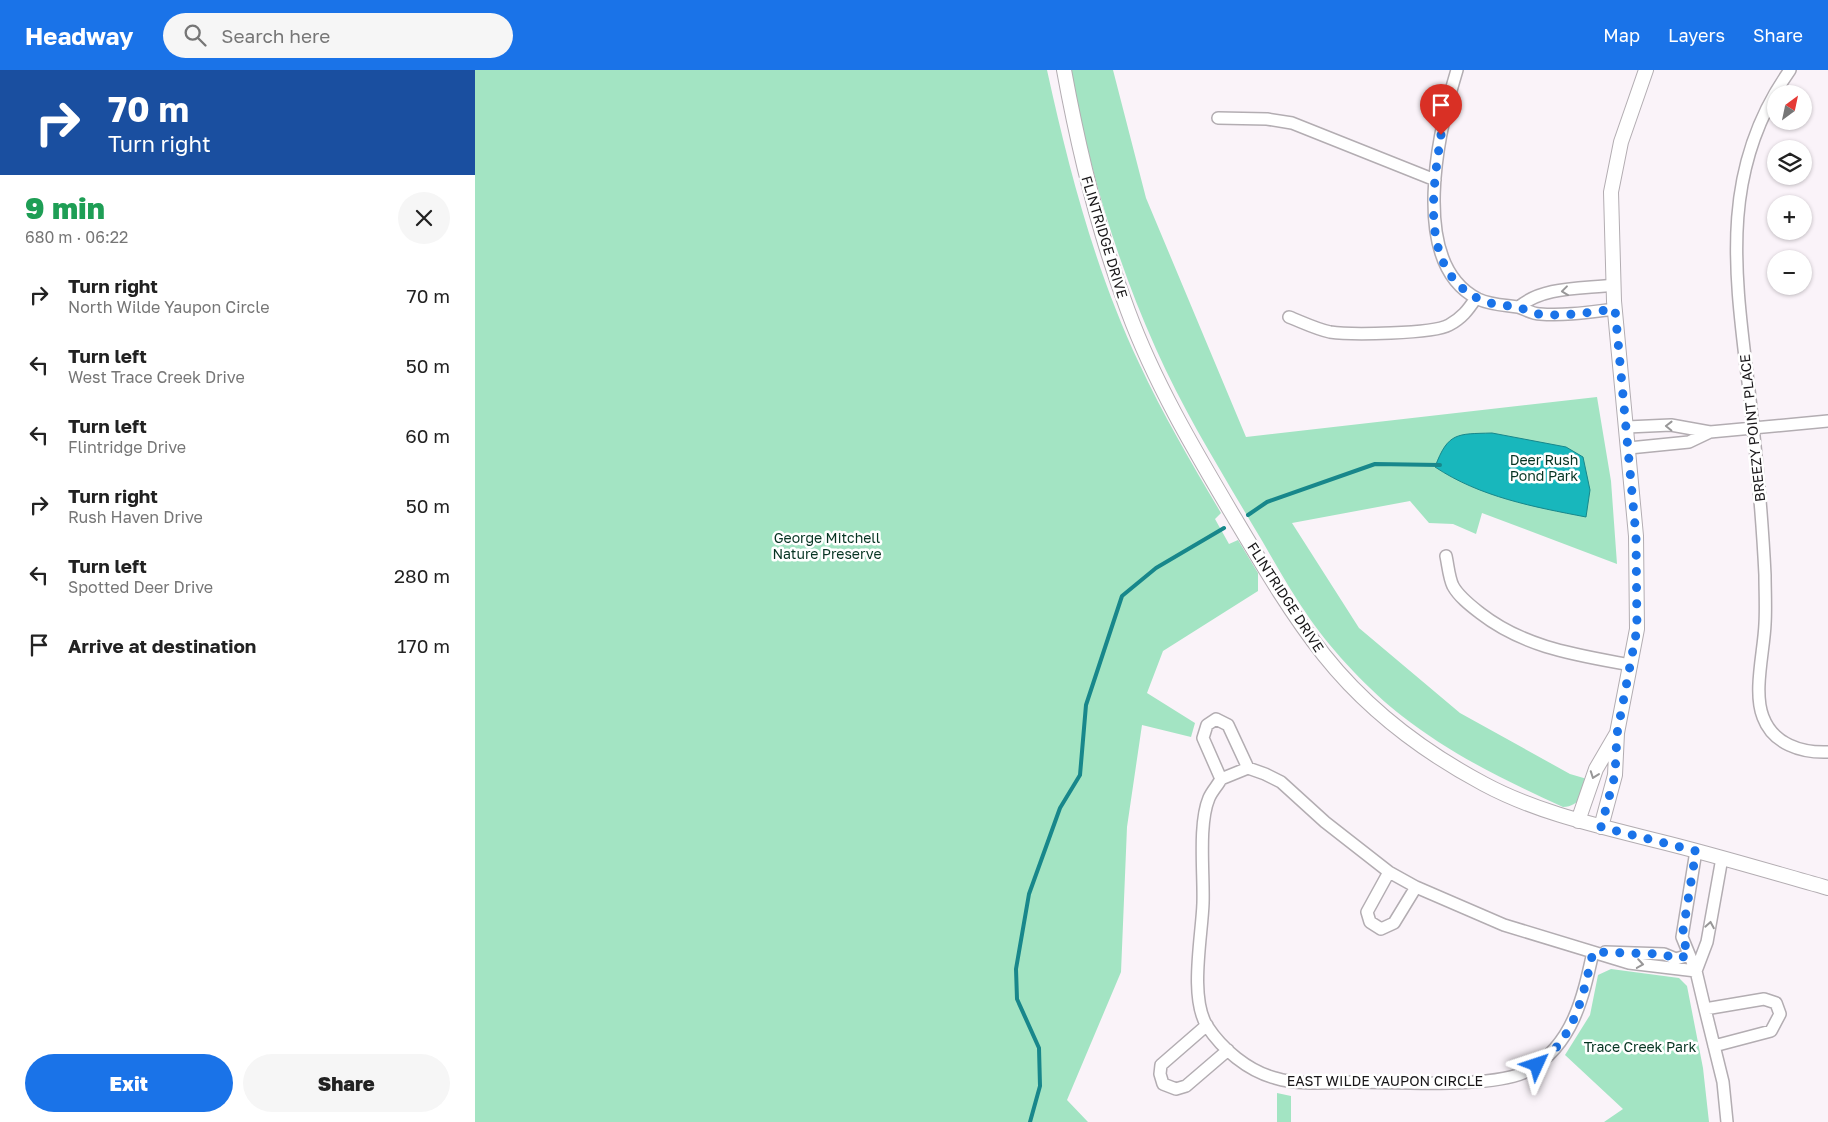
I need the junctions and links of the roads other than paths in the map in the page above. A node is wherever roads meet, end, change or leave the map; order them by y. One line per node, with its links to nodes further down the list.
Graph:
1 (1064, 70): 23 (street, FLINTRIDGE DRIVE)
2 (1457, 70): 6 (street)
3 (1646, 70): 7 (street)
4 (1790, 70): 14 (street, BREEZY POINT PLACE)
5 (1218, 118): 6 (street)
6 (1435, 180): 8 (street)
7 (1613, 285): 9 (street, one-way to 9); 10 (street)
8 (1476, 298): 9 (street); 11 (street)
9 (1519, 307): 10 (street)
10 (1615, 309): 13 (street)
11 (1289, 317)
12 (1828, 421): 14 (street)
13 (1627, 427): 15 (street, one-way to 13); 16 (street)
14 (1753, 429): 15 (street); 20 (street, BREEZY POINT PLACE)
15 (1710, 432): 16 (street)
16 (1629, 448): 18 (street)
17 (1446, 556): 18 (street)
18 (1631, 665): 19 (street)
19 (1617, 734): 23 (street, one-way to 23); 24 (street)
20 (1828, 752)
21 (1248, 768): 22 (street); 22 (street); 27 (street)
22 (1221, 779): 34 (street)
23 (1578, 821): 24 (street, FLINTRIDGE DRIVE)
24 (1601, 827): 25 (street, FLINTRIDGE DRIVE)
25 (1696, 851): 26 (street, FLINTRIDGE DRIVE); 31 (street)
26 (1722, 858): 29 (street, FLINTRIDGE DRIVE); 32 (street, one-way to 26)
27 (1389, 872): 28 (street); 28 (street)
28 (1415, 887): 30 (street)
29 (1828, 888)
30 (1593, 952): 31 (street); 32 (street, one-way to 32); 36 (street, EAST WILDE YAUPON CIRCLE)
31 (1689, 955): 32 (street)
32 (1695, 971): 33 (street)
33 (1705, 1009): 35 (street); 35 (street)
34 (1207, 1025): 36 (street, EAST WILDE YAUPON CIRCLE); 36 (street)
35 (1714, 1046): 37 (street)
36 (1228, 1050)
37 (1727, 1122)

